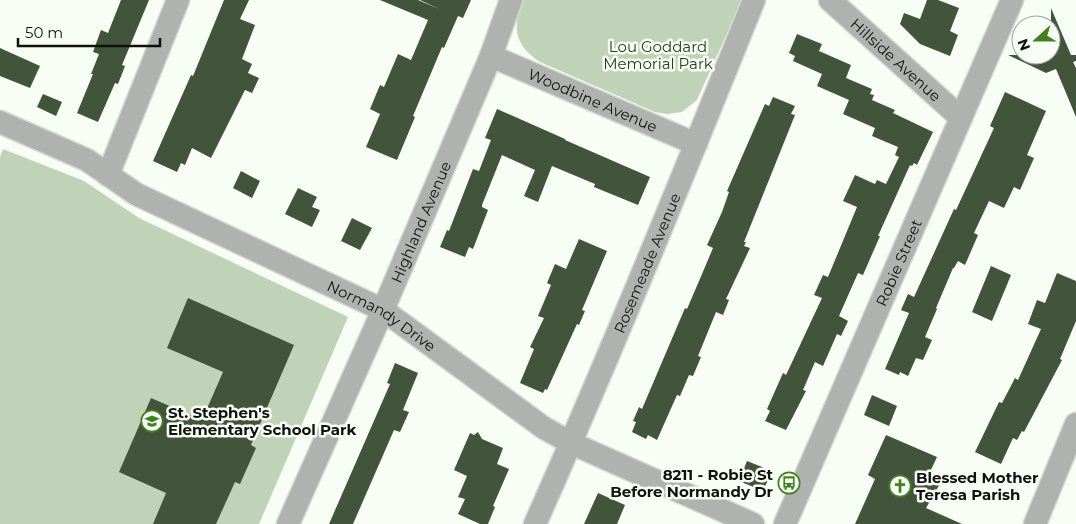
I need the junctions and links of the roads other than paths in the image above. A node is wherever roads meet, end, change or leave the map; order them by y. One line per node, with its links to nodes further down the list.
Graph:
1 (178, 0): 10 (street)
2 (511, 0): 6 (street, Highland Avenue)
3 (754, 0): 9 (street, Rosemeade Avenue)
4 (830, 0): 7 (street, Hillside Avenue)
5 (1012, 0): 7 (street, Robie Street)
6 (490, 56): 9 (street, Woodbine Avenue); 11 (street, Highland Avenue)
7 (962, 118): 17 (street, Robie Street)
8 (0, 122): 10 (street, Normandy Drive)
9 (696, 144): 13 (street, Rosemeade Avenue)
10 (108, 175): 11 (street, Normandy Drive)
11 (383, 310): 13 (street, Normandy Drive); 14 (street, Highland Avenue)
12 (1076, 424): 18 (street)
13 (571, 443): 15 (street, Rosemeade Avenue); 16 (street, Normandy Drive)
14 (288, 524)
15 (535, 524)
16 (753, 524)
17 (785, 524)
18 (1035, 524)

